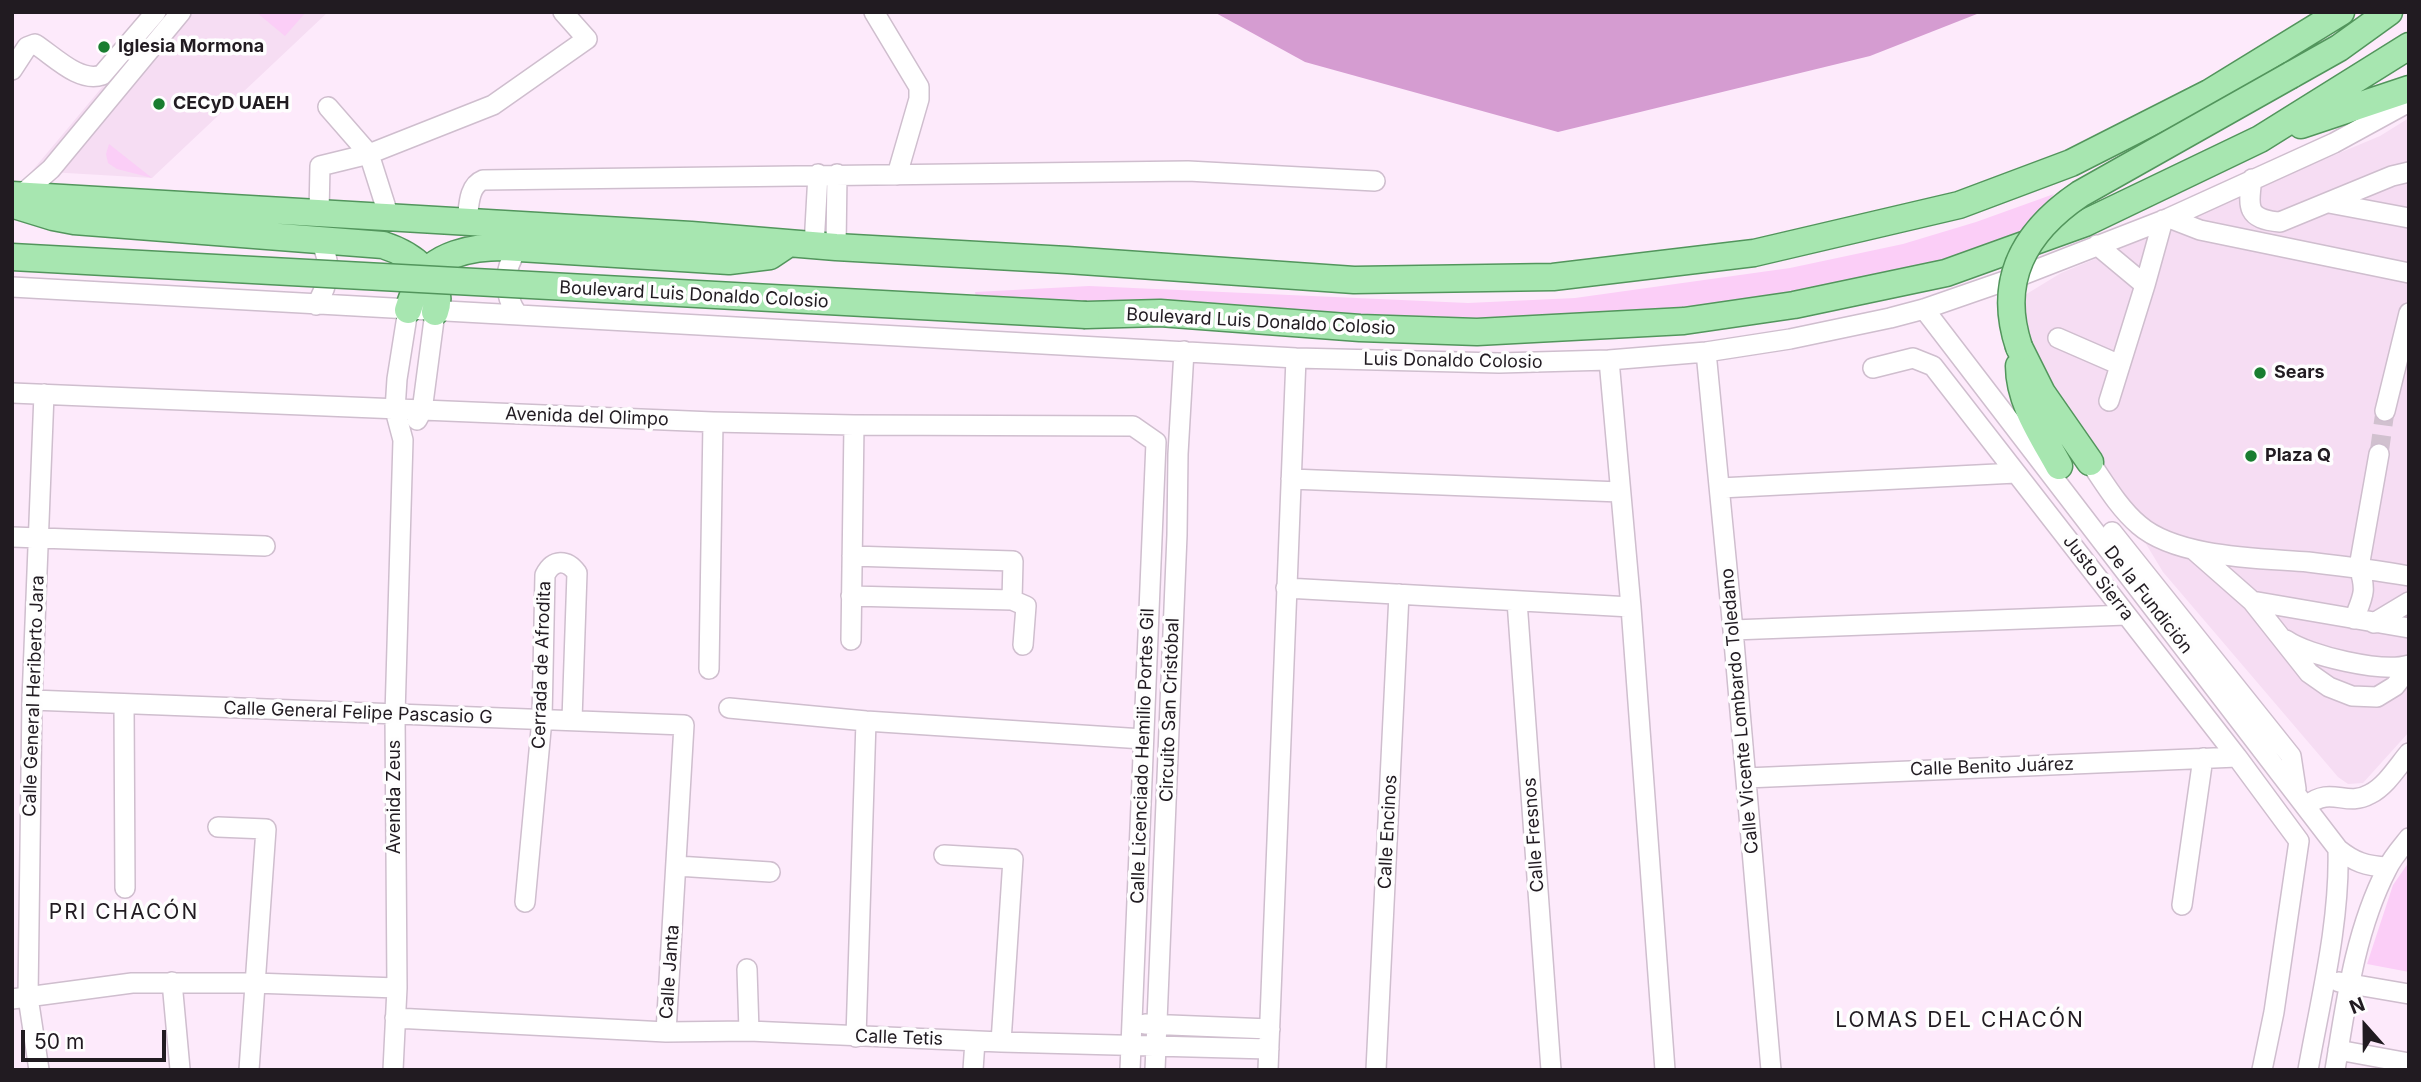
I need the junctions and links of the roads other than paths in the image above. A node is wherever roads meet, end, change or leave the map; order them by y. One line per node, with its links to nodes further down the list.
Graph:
1 (156, 12): 8 (street)
2 (181, 12): 19 (street)
3 (563, 12): 13 (street)
4 (874, 12): 16 (street)
5 (2341, 12): 28 (main road)
6 (2389, 12): 42 (main road, bridge)
7 (2409, 46): 12 (main road, Boulevard Luis Donaldo Colosio)
8 (12, 70)
9 (2409, 89): 12 (main road)
10 (2409, 102): 17 (street, Luis Donaldo Colosio)
11 (328, 107): 13 (street)
12 (2260, 139): 30 (main road, Boulevard Luis Donaldo Colosio, bridge)
13 (369, 154): 21 (street); 22 (street)
14 (2409, 172): 20 (street)
15 (828, 174): 16 (street); 25 (street); 28 (street)
16 (897, 175): 18 (street)
17 (2252, 178): 20 (street); 24 (street, Luis Donaldo Colosio)
18 (1375, 181)
19 (15, 198): 21 (main road); 26 (main road)
20 (2329, 203): 23 (street)
21 (319, 213): 22 (main road)
22 (389, 217): 25 (main road)
23 (2409, 218)
24 (2166, 219): 27 (street, Luis Donaldo Colosio); 32 (street); 33 (street)
25 (467, 221): 28 (main road)
26 (320, 240): 31 (main road); 35 (street)
27 (2097, 245): 33 (street); 36 (street, Luis Donaldo Colosio)
28 (813, 246): 29 (main road)
29 (518, 248): 31 (main road); 40 (street)
30 (12, 257)
31 (426, 273): 37 (main road); 38 (main road)
32 (2409, 273)
33 (2144, 285): 47 (street)
34 (12, 287): 35 (street, Luis Donaldo Colosio)
35 (316, 305): 37 (street, Luis Donaldo Colosio)
36 (1924, 309): 44 (street, Luis Donaldo Colosio); 104 (street, De la Fundición)
37 (408, 310): 38 (street, Luis Donaldo Colosio); 52 (street, Avenida Zeus)
38 (435, 312): 40 (street, Luis Donaldo Colosio); 53 (street)
39 (2409, 313): 54 (street)
40 (518, 316): 43 (street, Luis Donaldo Colosio)
41 (2059, 338): 47 (street)
42 (2019, 347): 60 (main road); 61 (main road)
43 (1184, 351): 45 (street, Luis Donaldo Colosio); 125 (street, Circuito San Cristóbal)
44 (1706, 352): 46 (street, Luis Donaldo Colosio); 64 (street, Calle Vicente Lombardo Toledano)
45 (1296, 358): 46 (street, Luis Donaldo Colosio); 63 (street)
46 (1609, 360): 65 (street)
47 (2120, 365): 51 (street)
48 (1872, 368): 62 (street, Justo Sierra)
49 (12, 393): 50 (street, Avenida del Olimpo)
50 (44, 394): 52 (street, Avenida del Olimpo); 67 (street, Calle General Heriberto Jara)
51 (2109, 401)
52 (395, 410): 53 (street, Avenida del Olimpo); 57 (street, Avenida Zeus)
53 (422, 411): 55 (street, Avenida del Olimpo); 57 (street)
54 (2385, 411)
55 (713, 422): 56 (street, Avenida del Olimpo); 90 (street)
56 (854, 425): 58 (street, Avenida del Olimpo); 70 (street)
57 (403, 440): 94 (street, Avenida Zeus)
58 (1156, 442): 99 (street, Calle Licenciado Hemilio Portes Gil)
59 (2379, 454): 71 (street)
60 (2091, 462): 69 (street)
61 (2059, 466): 104 (street)
62 (2016, 473): 64 (street); 81 (street, Justo Sierra)
63 (1291, 479): 65 (street); 73 (street)
64 (1720, 488): 85 (street, Calle Vicente Lombardo Toledano)
65 (1620, 492): 80 (street)
66 (12, 537): 67 (street)
67 (39, 538): 68 (street); 91 (street, Calle General Heriberto Jara)
68 (265, 546)
69 (2194, 550): 71 (street); 77 (street)
70 (852, 556): 75 (street); 79 (street)
71 (2359, 568): 72 (street); 82 (street)
72 (2409, 576)
73 (1286, 588): 74 (street); 126 (street)
74 (1399, 594): 76 (street); 145 (street, Calle Encinos)
75 (851, 596): 79 (street); 87 (street)
76 (1517, 601): 80 (street); 146 (street, Calle Fresnos)
77 (2252, 601): 82 (street); 86 (street)
78 (2409, 602): 83 (street)
79 (1019, 603): 88 (street)
80 (1631, 607): 147 (street)
81 (2126, 615): 85 (street); 101 (street, Justo Sierra)
82 (2354, 619): 83 (street)
83 (2374, 623): 84 (street)
84 (2409, 628)
85 (1733, 630): 103 (street, Calle Vicente Lombardo Toledano)
86 (2279, 635): 89 (street); 89 (street)
87 (851, 640)
88 (1023, 645)
89 (2409, 666)
90 (709, 669)
91 (32, 700): 92 (street, Calle General Felipe Pascasio G); 122 (street, Calle General Heriberto Jara)
92 (124, 704): 94 (street, Calle General Felipe Pascasio G); 112 (street)
93 (729, 708): 97 (street)
94 (395, 715): 95 (street, Calle General Felipe Pascasio G); 120 (street, Avenida Zeus)
95 (542, 719): 96 (street, Calle General Felipe Pascasio G); 96 (street, Cerrada de Afrodita); 113 (street, Cerrada de Afrodita)
96 (572, 720): 98 (street, Calle General Felipe Pascasio G)
97 (866, 721): 99 (street); 129 (street)
98 (684, 725): 109 (street, Calle Janta)
99 (1143, 739): 124 (street, Calle Licenciado Hemilio Portes Gil)
100 (2409, 753): 104 (street)
101 (2237, 757): 102 (street, Calle Benito Juárez); 149 (street, Justo Sierra)
102 (2203, 758): 103 (street, Calle Benito Juárez); 114 (street)
103 (1746, 778): 148 (street, Calle Vicente Lombardo Toledano)
104 (2301, 799): 107 (street, De la Fundición)
105 (218, 828): 118 (street)
106 (2409, 838): 110 (street)
107 (2338, 849): 110 (street, De la Fundición); 116 (street)
108 (944, 855): 131 (street)
109 (677, 866): 111 (street); 128 (street, Calle Janta)
110 (2387, 867): 119 (street)
111 (770, 872)
112 (125, 888)
113 (525, 902)
114 (2182, 905)
115 (747, 970): 127 (street)
116 (2325, 979): 119 (street); 150 (street)
117 (173, 982): 118 (street); 122 (street); 137 (street)
118 (254, 983): 120 (street); 139 (street)
119 (2350, 984): 121 (street); 135 (street)
120 (397, 988): 123 (street, Avenida Zeus)
121 (2409, 994)
122 (20, 998): 138 (street, Calle General Heriberto Jara)
123 (395, 1018): 128 (street, Calle Janta); 140 (street, Avenida Zeus)
124 (1132, 1024): 125 (street); 132 (street, Calle Licenciado Hemilio Portes Gil)
125 (1158, 1024): 126 (street); 133 (street, Circuito San Cristóbal)
126 (1270, 1029): 134 (street)
127 (748, 1031): 128 (street, Calle Tetis); 129 (street, Calle Tetis)
128 (666, 1032)
129 (856, 1037): 130 (street, Calle Tetis)
130 (975, 1041): 131 (street, Calle Tetis); 141 (street)
131 (1001, 1042): 132 (street, Calle Tetis)
132 (1131, 1045): 133 (street, Calle Tetis); 142 (street, Calle Licenciado Hemilio Portes Gil)
133 (1157, 1046): 134 (street, Calle Tetis); 143 (street, Circuito San Cristóbal)
134 (1269, 1049): 144 (street)
135 (2338, 1050): 136 (street); 151 (street)
136 (2409, 1063)
137 (180, 1069)
138 (39, 1070)
139 (249, 1070)
140 (393, 1070)
141 (973, 1070)
142 (1130, 1070)
143 (1155, 1070)
144 (1268, 1070)
145 (1376, 1070)
146 (1551, 1070)
147 (1665, 1070)
148 (1771, 1070)
149 (2262, 1070)
150 (2308, 1070)
151 (2335, 1070)

